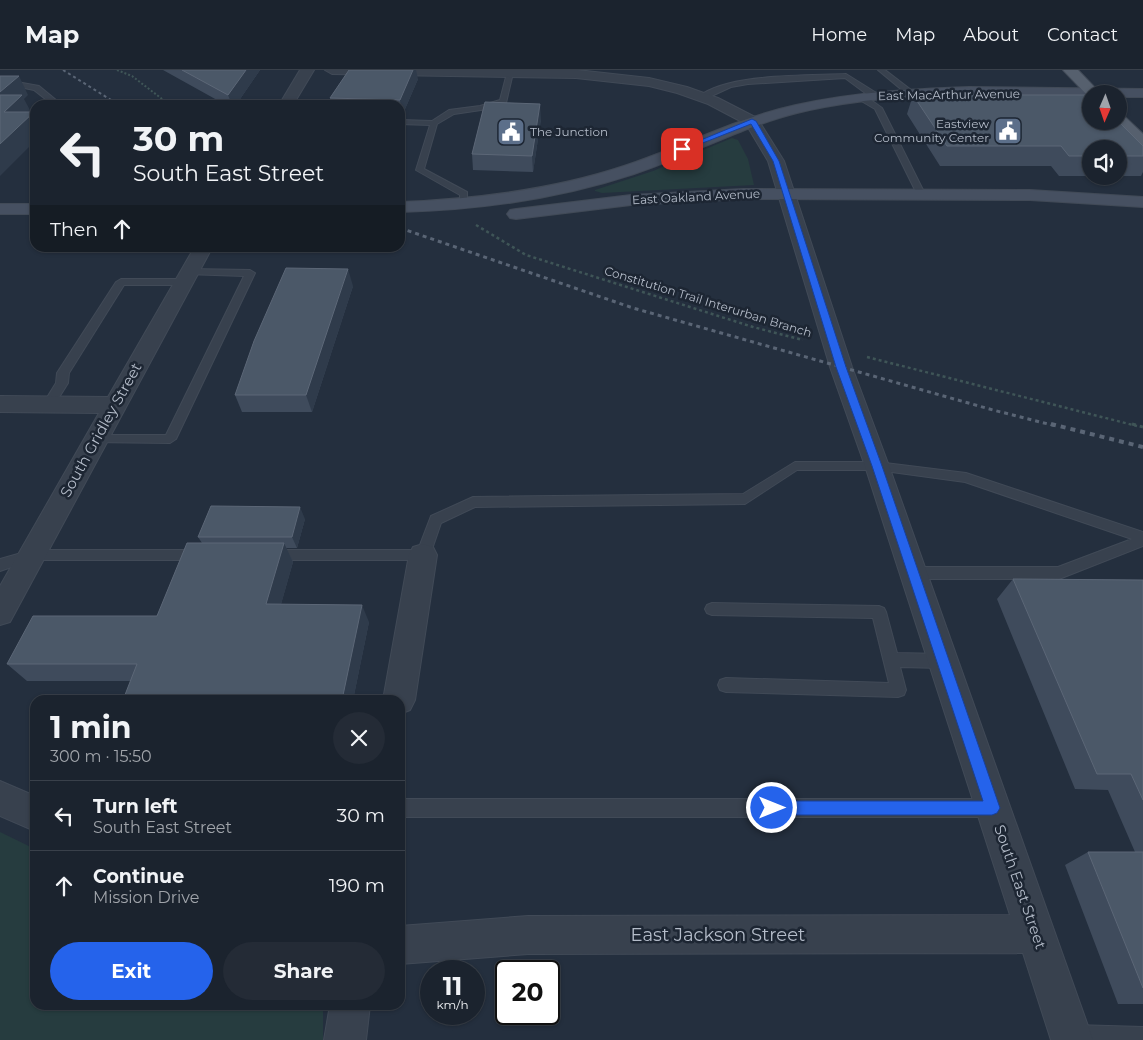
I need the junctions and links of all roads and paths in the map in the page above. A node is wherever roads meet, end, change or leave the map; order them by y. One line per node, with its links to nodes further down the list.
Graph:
1 (117, 70): 16 (path)
2 (307, 70): 17 (street)
3 (332, 70): 6 (street)
4 (881, 70): 9 (lane)
5 (1070, 70): 8 (main road)
6 (510, 73): 13 (street); 20 (lane)
7 (0, 81): 15 (lane)
8 (1085, 85)
9 (911, 93): 12 (main road, East MacArthur Avenue); 14 (main road, East MacArthur Avenue)
10 (1128, 93): 11 (main road, East MacArthur Avenue)
11 (1143, 93)
12 (1082, 94)
13 (702, 97): 14 (lane); 18 (street)
14 (868, 97): 18 (main road, East MacArthur Avenue); 24 (lane)
15 (52, 100)
16 (163, 100)
17 (289, 100)
18 (752, 121): 23 (street, South East Street); 29 (main road, East MacArthur Avenue)
19 (405, 122): 20 (lane)
20 (434, 123): 29 (lane)
21 (1128, 128): 22 (main road)
22 (1142, 142)
23 (787, 194): 24 (main road, East Oakland Avenue); 29 (main road, East Oakland Avenue); 33 (street, South East Street)
24 (921, 194): 25 (main road, East Oakland Avenue)
25 (1143, 202)
26 (405, 208): 29 (main road, East MacArthur Avenue)
27 (0, 209): 28 (main road)
28 (30, 209)
29 (464, 212): 30 (main road, East Oakland Avenue); 33 (path, Constitution Trail Interurban Branch)
30 (405, 219)
31 (201, 252): 32 (street, South Gridley Street)
32 (186, 277): 35 (lane); 36 (street, South Gridley Street); 38 (lane)
33 (835, 349): 37 (path, Constitution Trail Interurban Branch); 39 (street, South East Street)
34 (0, 404): 35 (street)
35 (49, 404): 36 (street)
36 (114, 405): 38 (street, South Gridley Street)
37 (1143, 427)
38 (95, 439): 41 (street, South Gridley Street)
39 (877, 466): 40 (lane); 44 (lane); 46 (street, South East Street)
40 (1143, 539): 46 (lane)
41 (32, 555): 42 (lane); 45 (lane); 48 (street, South Gridley Street)
42 (217, 555)
43 (256, 555): 44 (lane)
44 (423, 555): 52 (street)
45 (0, 564)
46 (912, 573): 50 (street, South East Street)
47 (712, 609): 49 (lane)
48 (0, 613)
49 (891, 660): 50 (lane); 51 (lane)
50 (942, 661): 55 (street, South East Street)
51 (726, 685)
52 (400, 695)
53 (0, 798): 56 (street)
54 (405, 808): 55 (lane)
55 (992, 808): 57 (street, South East Street)
56 (30, 812)
57 (1036, 934): 58 (street, East Jackson Street); 60 (street, South East Street)
58 (405, 945)
59 (349, 1010): 62 (street)
60 (1071, 1037): 61 (lane)
61 (1143, 1037)
62 (345, 1040)

